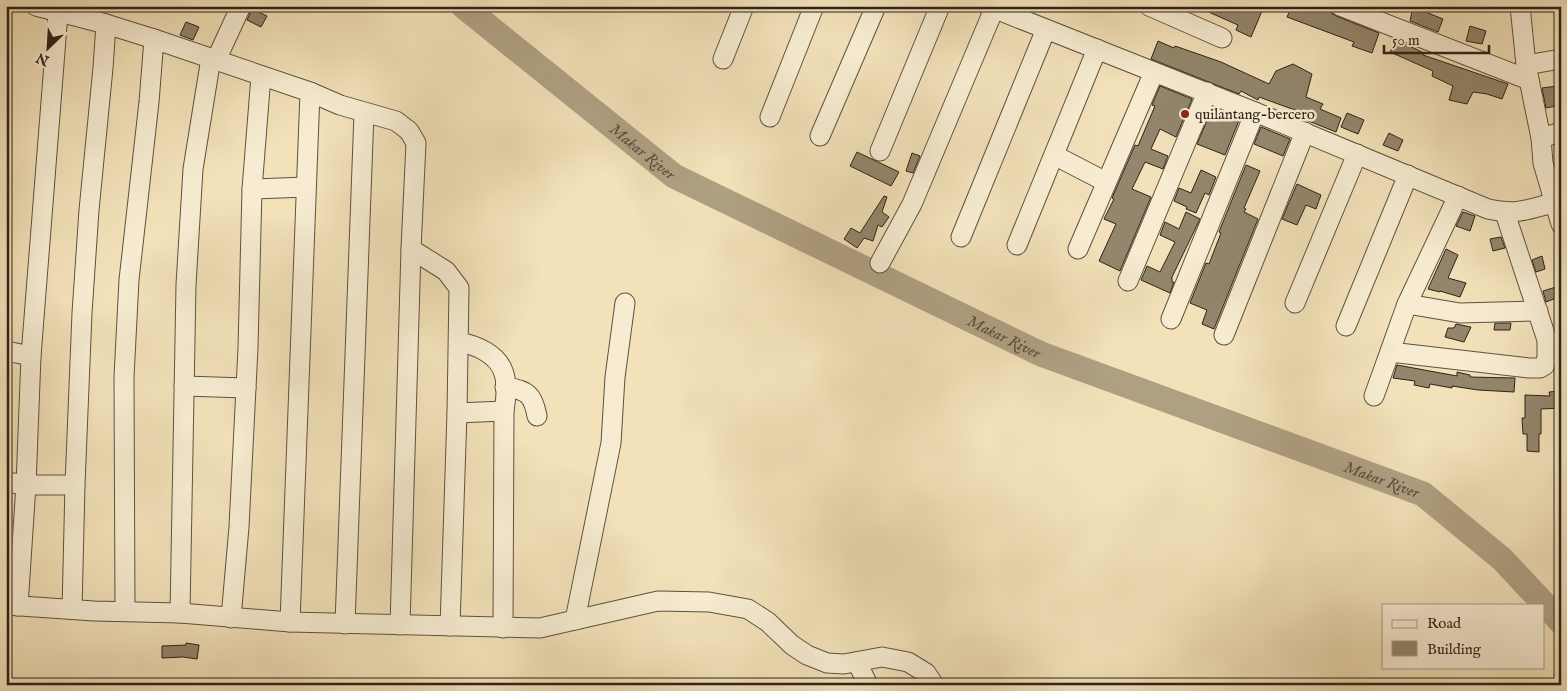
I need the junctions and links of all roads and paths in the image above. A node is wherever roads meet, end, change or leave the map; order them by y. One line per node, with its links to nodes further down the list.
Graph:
1 (36, 6): 11 (street)
2 (241, 6): 17 (street)
3 (744, 6): 18 (street)
4 (814, 6): 27 (street)
5 (876, 6): 30 (street)
6 (940, 6): 32 (street)
7 (1149, 6): 14 (street)
8 (1340, 6): 21 (street)
9 (1520, 6): 21 (street)
10 (991, 7): 13 (street); 47 (street)
11 (58, 13): 12 (street); 59 (street)
12 (106, 24): 15 (street); 69 (street)
13 (1046, 29): 16 (street); 43 (street)
14 (1222, 38)
15 (154, 39): 17 (street); 72 (street)
16 (1097, 49): 20 (street); 34 (street)
17 (213, 59): 22 (street); 60 (street)
18 (723, 59)
19 (1561, 59): 21 (street)
20 (1154, 72): 24 (street); 36 (street)
21 (1528, 72): 31 (street)
22 (261, 76): 23 (street); 38 (street)
23 (310, 92): 26 (street); 37 (street)
24 (1207, 92): 25 (street); 48 (street)
25 (1255, 112): 28 (street); 53 (street)
26 (364, 113): 45 (street); 77 (street)
27 (770, 118)
28 (1305, 132): 33 (street); 55 (street)
29 (1561, 132): 31 (street)
30 (820, 136)
31 (1541, 138): 40 (street)
32 (880, 151)
33 (1357, 154): 35 (street); 50 (street)
34 (1054, 155): 36 (street); 44 (street)
35 (1408, 175): 39 (street); 54 (street)
36 (1106, 182): 46 (street)
37 (306, 187): 38 (street); 76 (street)
38 (252, 189): 62 (street)
39 (1458, 196): 41 (street); 51 (street)
40 (1557, 202): 41 (street); 42 (street)
41 (1505, 213): 52 (street)
42 (1561, 224)
43 (961, 237)
44 (1017, 245)
45 (412, 249): 56 (street); 78 (street)
46 (1078, 249)
47 (880, 262)
48 (1128, 281)
49 (625, 303): 75 (street)
50 (1295, 303)
51 (1406, 304): 52 (street); 58 (street)
52 (1538, 311): 58 (street)
53 (1171, 319)
54 (1346, 326)
55 (1224, 335)
56 (466, 343): 61 (street); 65 (street)
57 (6, 352): 59 (street)
58 (1390, 352): 63 (street)
59 (31, 356): 68 (street)
60 (184, 386): 62 (street); 73 (street)
61 (505, 387): 64 (street); 66 (street)
62 (246, 388): 74 (street)
63 (1374, 396)
64 (504, 411): 65 (street); 80 (street)
65 (457, 414): 79 (street)
66 (537, 416)
67 (6, 482): 68 (street)
68 (26, 485): 69 (street); 70 (street)
69 (75, 485): 71 (street)
70 (12, 605): 71 (street)
71 (72, 609): 72 (street)
72 (125, 610): 73 (street)
73 (180, 613): 74 (street)
74 (231, 618): 76 (street)
75 (575, 620): 80 (street); 81 (street)
76 (290, 622): 77 (street)
77 (345, 624): 78 (street)
78 (400, 625): 79 (street)
79 (450, 626): 80 (street)
80 (503, 628)
81 (857, 662): 82 (street); 83 (street)
82 (868, 685)
83 (934, 685)

